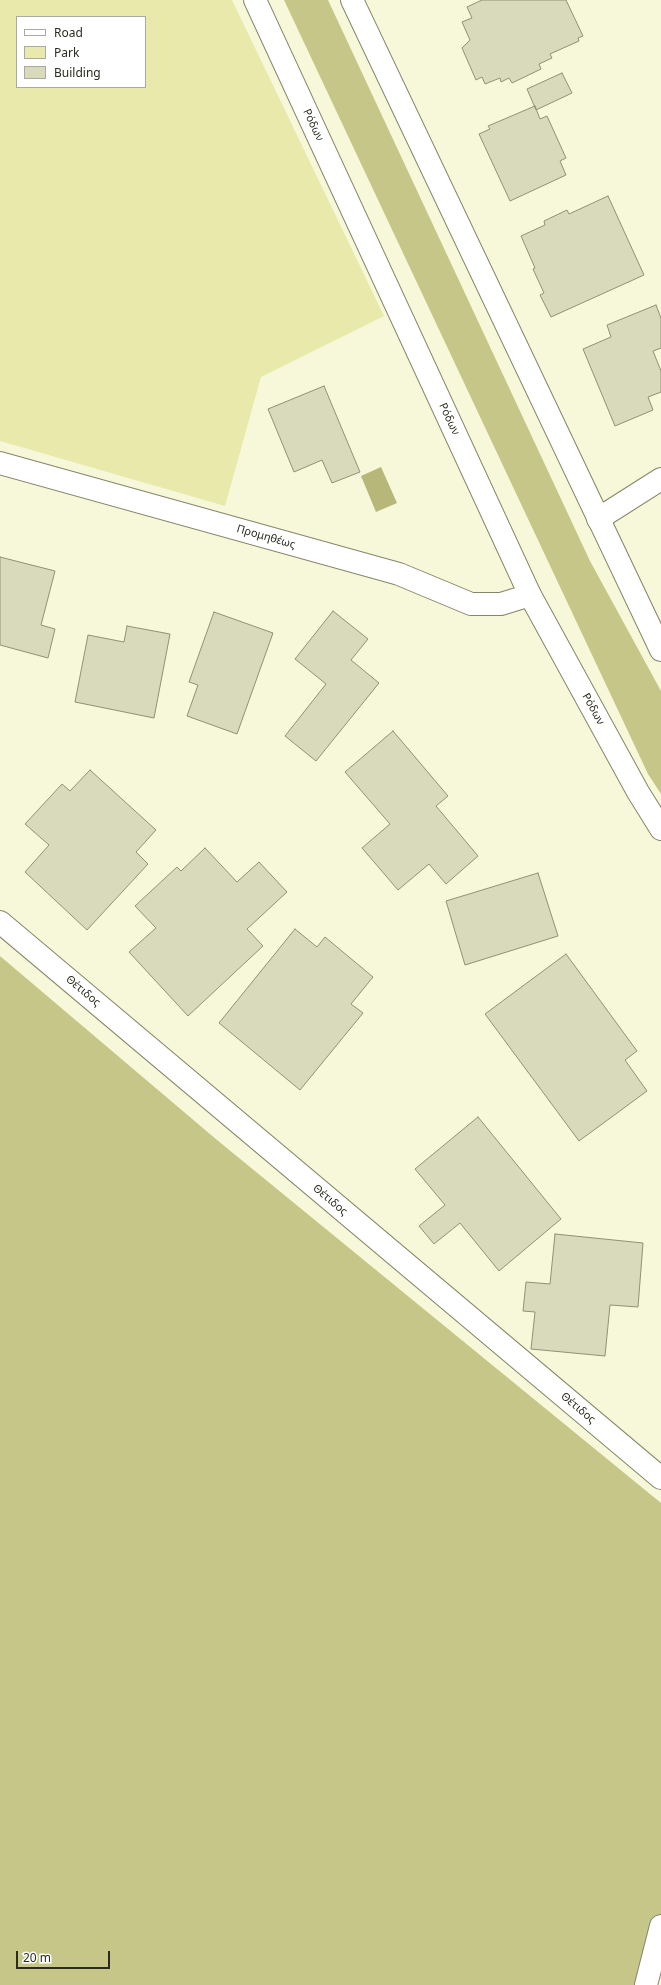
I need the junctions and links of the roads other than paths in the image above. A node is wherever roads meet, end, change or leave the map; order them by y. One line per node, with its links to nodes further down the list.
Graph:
1 (255, 0): 6 (street, Ρόδων)
2 (352, 0): 5 (street)
3 (0, 463): 6 (street, Προμηθέως)
4 (661, 479): 5 (street)
5 (598, 519): 7 (street)
6 (530, 595): 8 (street, Ρόδων)
7 (661, 650)
8 (661, 829)
9 (0, 922): 10 (street, Θέτιδος)
10 (661, 1478)
11 (661, 1926): 12 (street)
12 (646, 1985)

